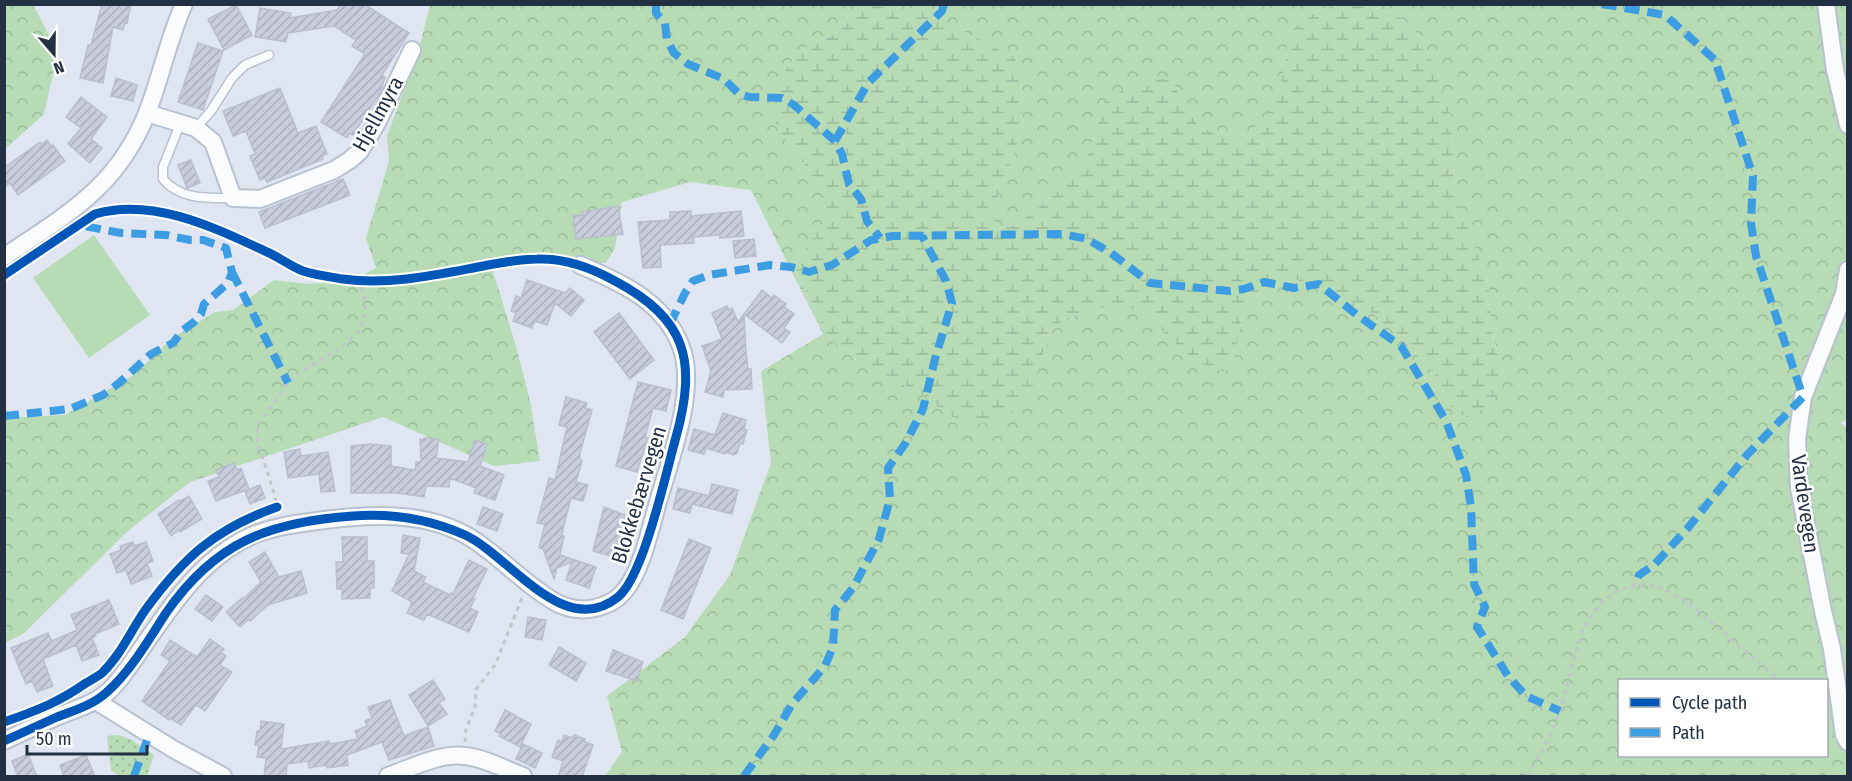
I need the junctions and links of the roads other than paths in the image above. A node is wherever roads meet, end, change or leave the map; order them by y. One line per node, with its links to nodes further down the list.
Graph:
1 (184, 4): 5 (street)
2 (1826, 4): 7 (street)
3 (412, 50): 9 (street, Hjellmyra)
4 (269, 55): 8 (lane)
5 (147, 112): 6 (street); 10 (street)
6 (180, 124): 8 (street); 9 (lane, Hjellmyra)
7 (1848, 125)
8 (196, 128): 9 (street)
9 (232, 198)
10 (4, 257)
11 (580, 265): 13 (street, Blokkebærvegen)
12 (1848, 270): 15 (street, Vardevegen)
13 (96, 701): 14 (street, Blokkebærvegen); 16 (street)
14 (4, 741)
15 (1848, 742)
16 (223, 777)
17 (388, 777): 18 (street)
18 (523, 777)

